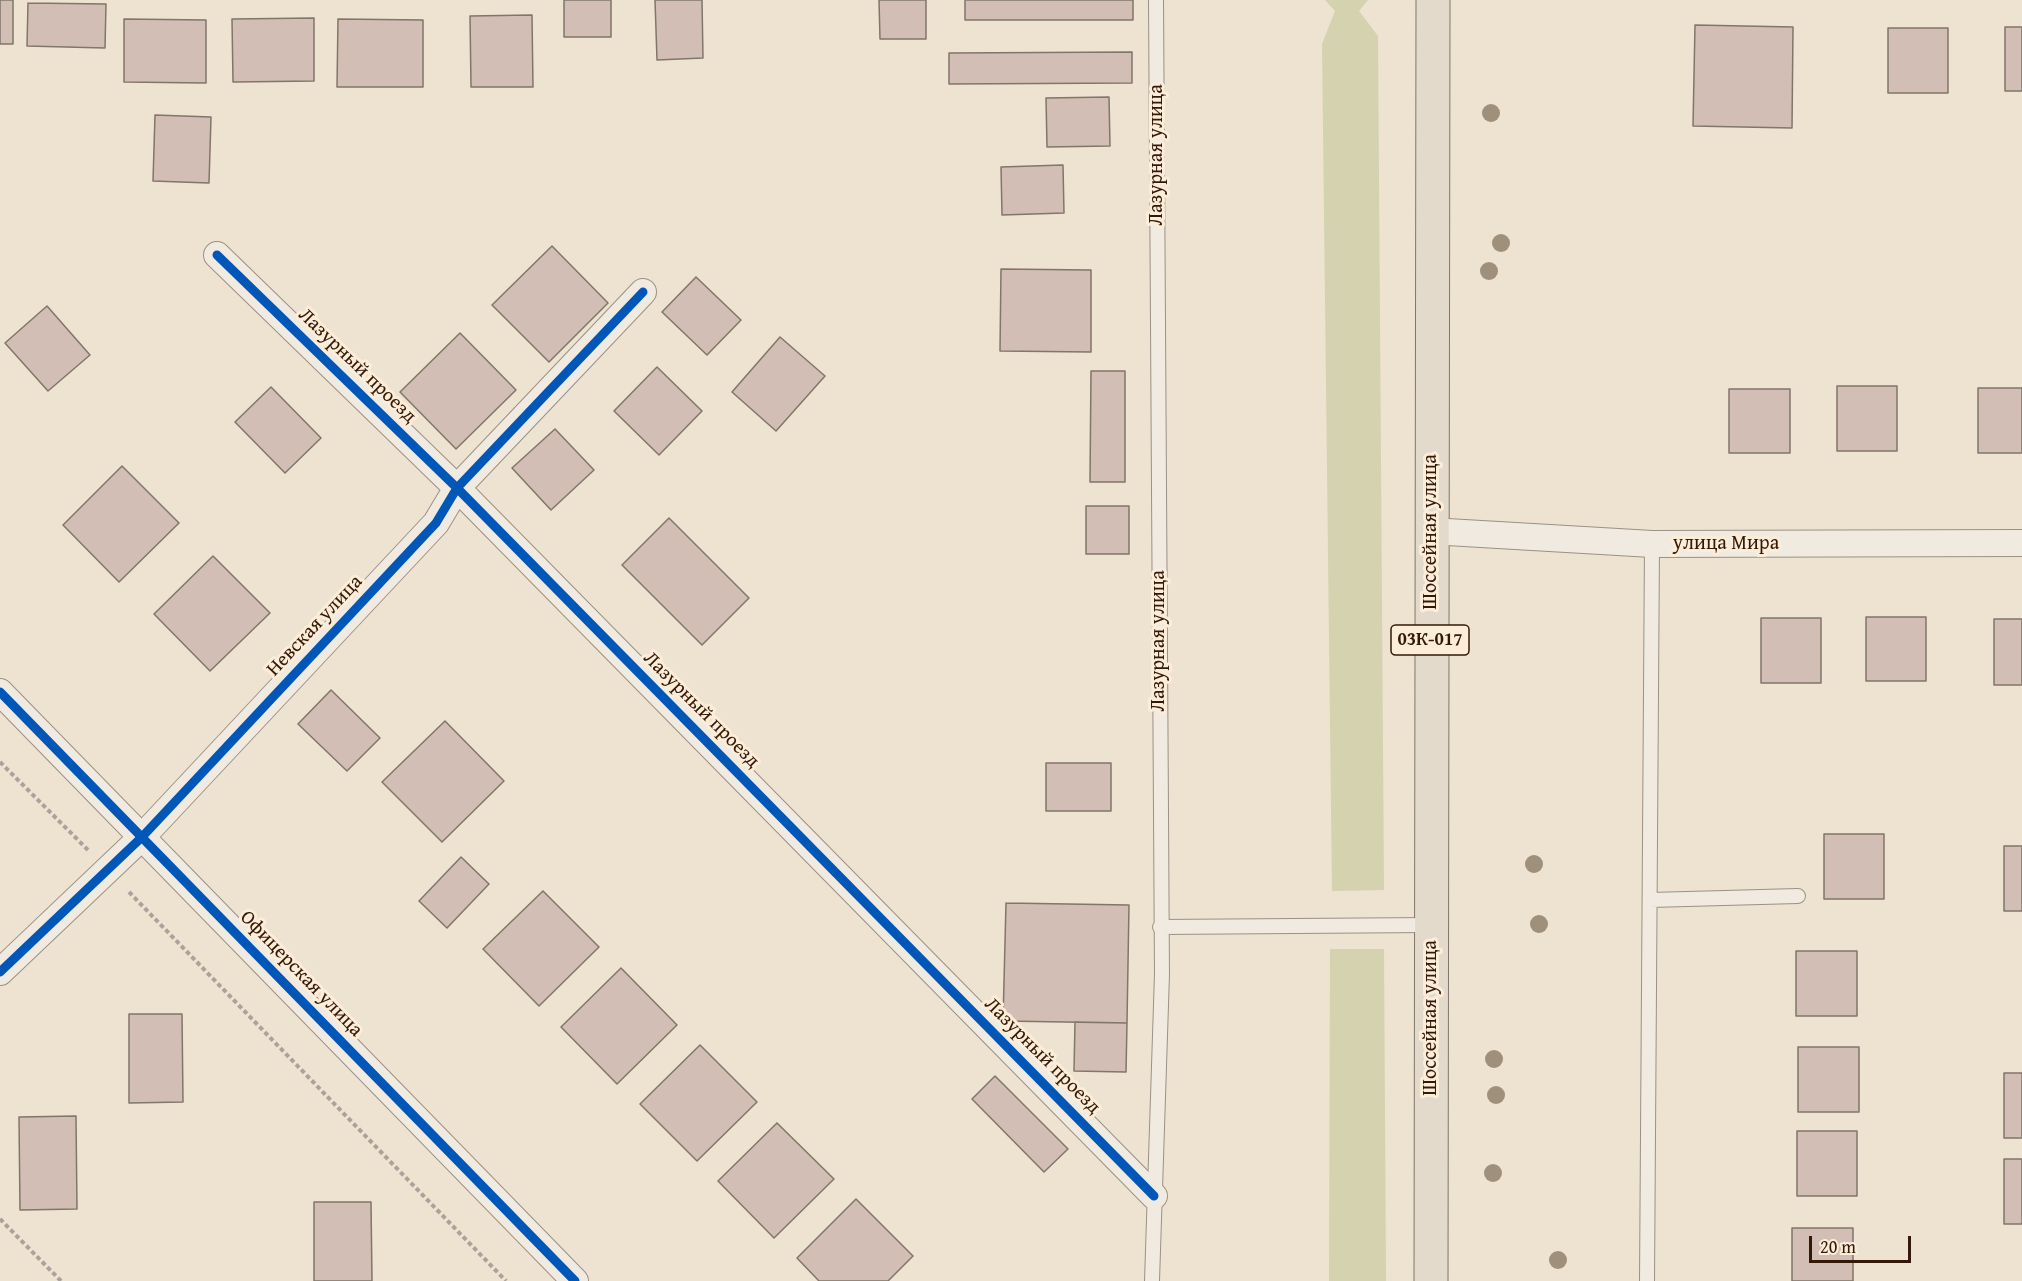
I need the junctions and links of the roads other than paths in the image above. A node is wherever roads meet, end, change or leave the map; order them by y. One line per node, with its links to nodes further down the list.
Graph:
1 (1156, 0): 14 (lane, Лазурная улица)
2 (1432, 0): 6 (main road, Шоссейная улица / 03К-017)
3 (217, 255): 5 (street, Лазурный проезд)
4 (643, 292): 5 (street, Невская улица)
5 (457, 488): 10 (street, Невская улица); 16 (street, Лазурный проезд)
6 (1430, 531): 8 (street, улица Мира); 13 (main road, Шоссейная улица / 03К-017)
7 (2022, 543): 8 (street, улица Мира)
8 (1652, 544): 12 (lane)
9 (0, 692): 10 (street, Офицерская улица)
10 (142, 837): 15 (street, Невская улица); 17 (street, Офицерская улица)
11 (1798, 896): 12 (lane)
12 (1650, 900): 20 (lane)
13 (1430, 925): 14 (lane); 19 (main road, Шоссейная улица / 03К-017)
14 (1160, 927): 16 (lane, Лазурная улица)
15 (0, 972)
16 (1154, 1196): 18 (lane, Лазурная улица)
17 (576, 1281)
18 (1152, 1281)
19 (1431, 1281)
20 (1647, 1281)

